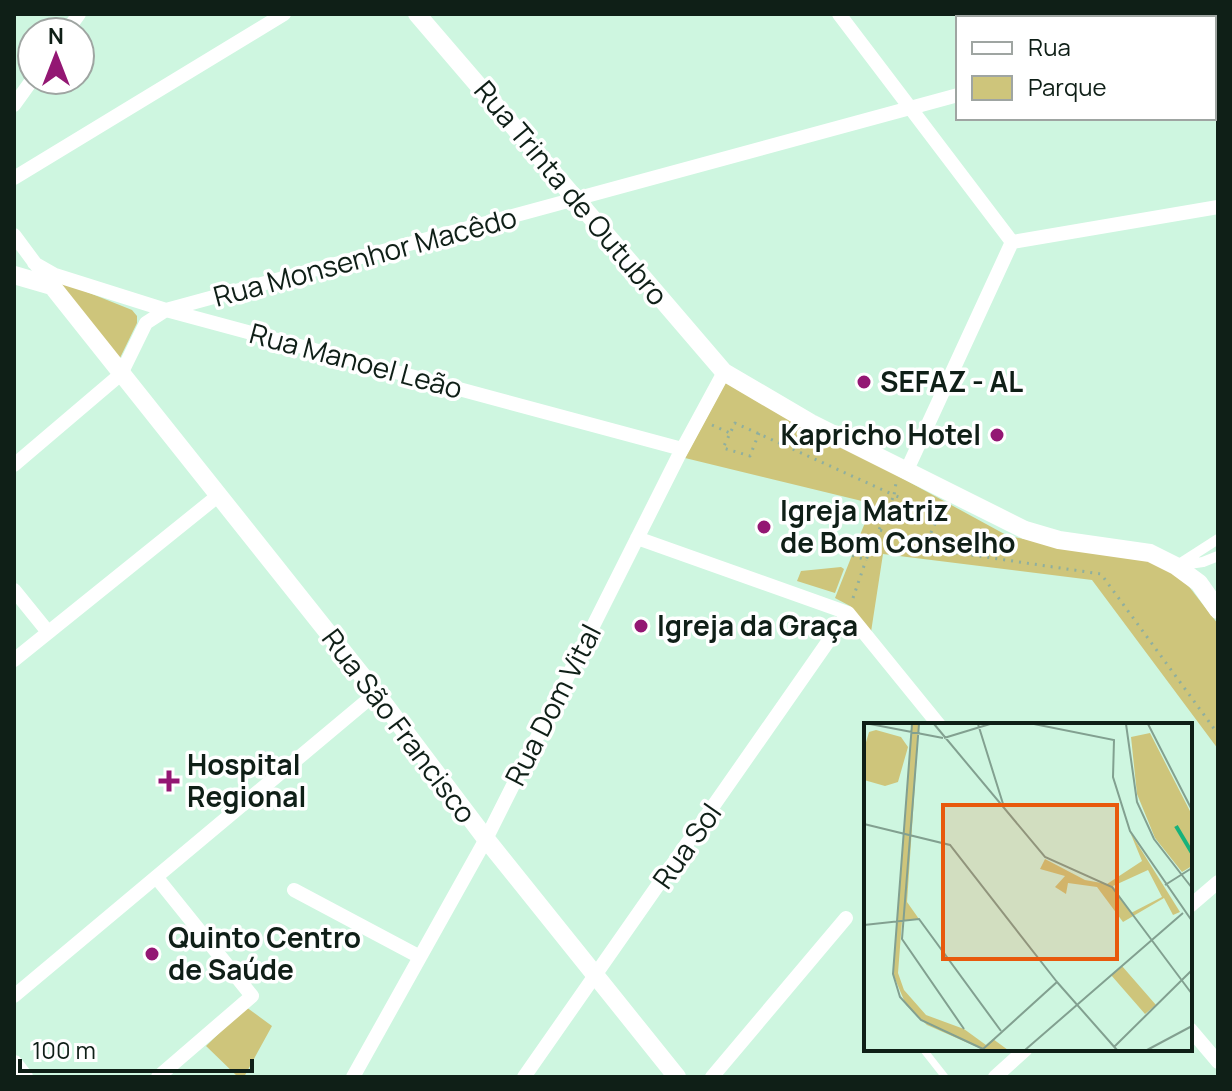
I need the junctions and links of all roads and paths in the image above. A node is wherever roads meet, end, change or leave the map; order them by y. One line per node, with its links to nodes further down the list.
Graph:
1 (284, 14): 8 (street)
2 (417, 14): 5 (street, Rua Trinta de Outubro)
3 (430, 14): 5 (street)
4 (839, 14): 7 (street)
5 (435, 33): 9 (street, Rua Trinta de Outubro)
6 (956, 96): 7 (street, Rua Monsenhor Macêdo)
7 (908, 108): 9 (street, Rua Monsenhor Macêdo); 12 (street)
8 (14, 178)
9 (575, 200): 16 (street, Rua Monsenhor Macêdo); 17 (street, Rua Trinta de Outubro)
10 (1218, 207): 12 (street)
11 (14, 235): 13 (street)
12 (1012, 242): 24 (street)
13 (34, 263): 15 (street); 16 (street, Rua Manoel Leão)
14 (14, 275): 15 (street)
15 (52, 286): 18 (street, Rua São Francisco)
16 (166, 310): 18 (street, Rua Monsenhor Macêdo); 22 (street, Rua Manoel Leão)
17 (724, 372): 19 (street, Rua Dom Vital); 24 (street, Rua Trinta de Outubro)
18 (121, 374): 23 (street); 25 (street, Rua São Francisco)
19 (698, 420): 20 (path); 22 (street, Rua Dom Vital)
20 (730, 433): 21 (path); 21 (path)
21 (759, 433): 26 (path)
22 (682, 449): 28 (street, Rua Dom Vital)
23 (14, 465)
24 (902, 470): 26 (path); 34 (street, Rua Trinta de Outubro)
25 (219, 495): 38 (street); 40 (street, Rua São Francisco)
26 (894, 495): 27 (path); 31 (path)
27 (880, 530): 31 (path); 33 (path)
28 (637, 538): 37 (street); 43 (street, Rua Dom Vital)
29 (1218, 539): 34 (street)
30 (822, 545): 33 (path)
31 (924, 548): 42 (path)
32 (1218, 556): 34 (street)
33 (866, 560): 37 (path)
34 (1176, 566): 36 (street, Rua Trinta de Outubro)
35 (14, 590): 38 (street)
36 (1218, 610)
37 (848, 613): 41 (street); 50 (street, Rua Sol)
38 (48, 632): 39 (street)
39 (14, 660)
40 (376, 693): 43 (street, Rua São Francisco); 44 (street)
41 (937, 723)
42 (1218, 734)
43 (486, 839): 49 (street, Rua Dom Vital); 50 (street, Rua São Francisco)
44 (157, 878): 51 (street); 58 (street)
45 (1218, 882): 47 (street)
46 (294, 890): 49 (street)
47 (1192, 904)
48 (846, 918): 62 (street)
49 (420, 957): 59 (street, Rua Dom Vital)
50 (596, 976): 60 (street, Rua Sol); 61 (street, Rua São Francisco)
51 (14, 996)
52 (1192, 1031): 55 (street)
53 (925, 1051): 63 (lane)
54 (1024, 1051): 64 (street)
55 (1218, 1062)
56 (14, 1064): 57 (street)
57 (24, 1077)
58 (158, 1077)
59 (353, 1077)
60 (524, 1077)
61 (677, 1077)
62 (712, 1077)
63 (945, 1077)
64 (995, 1077)

